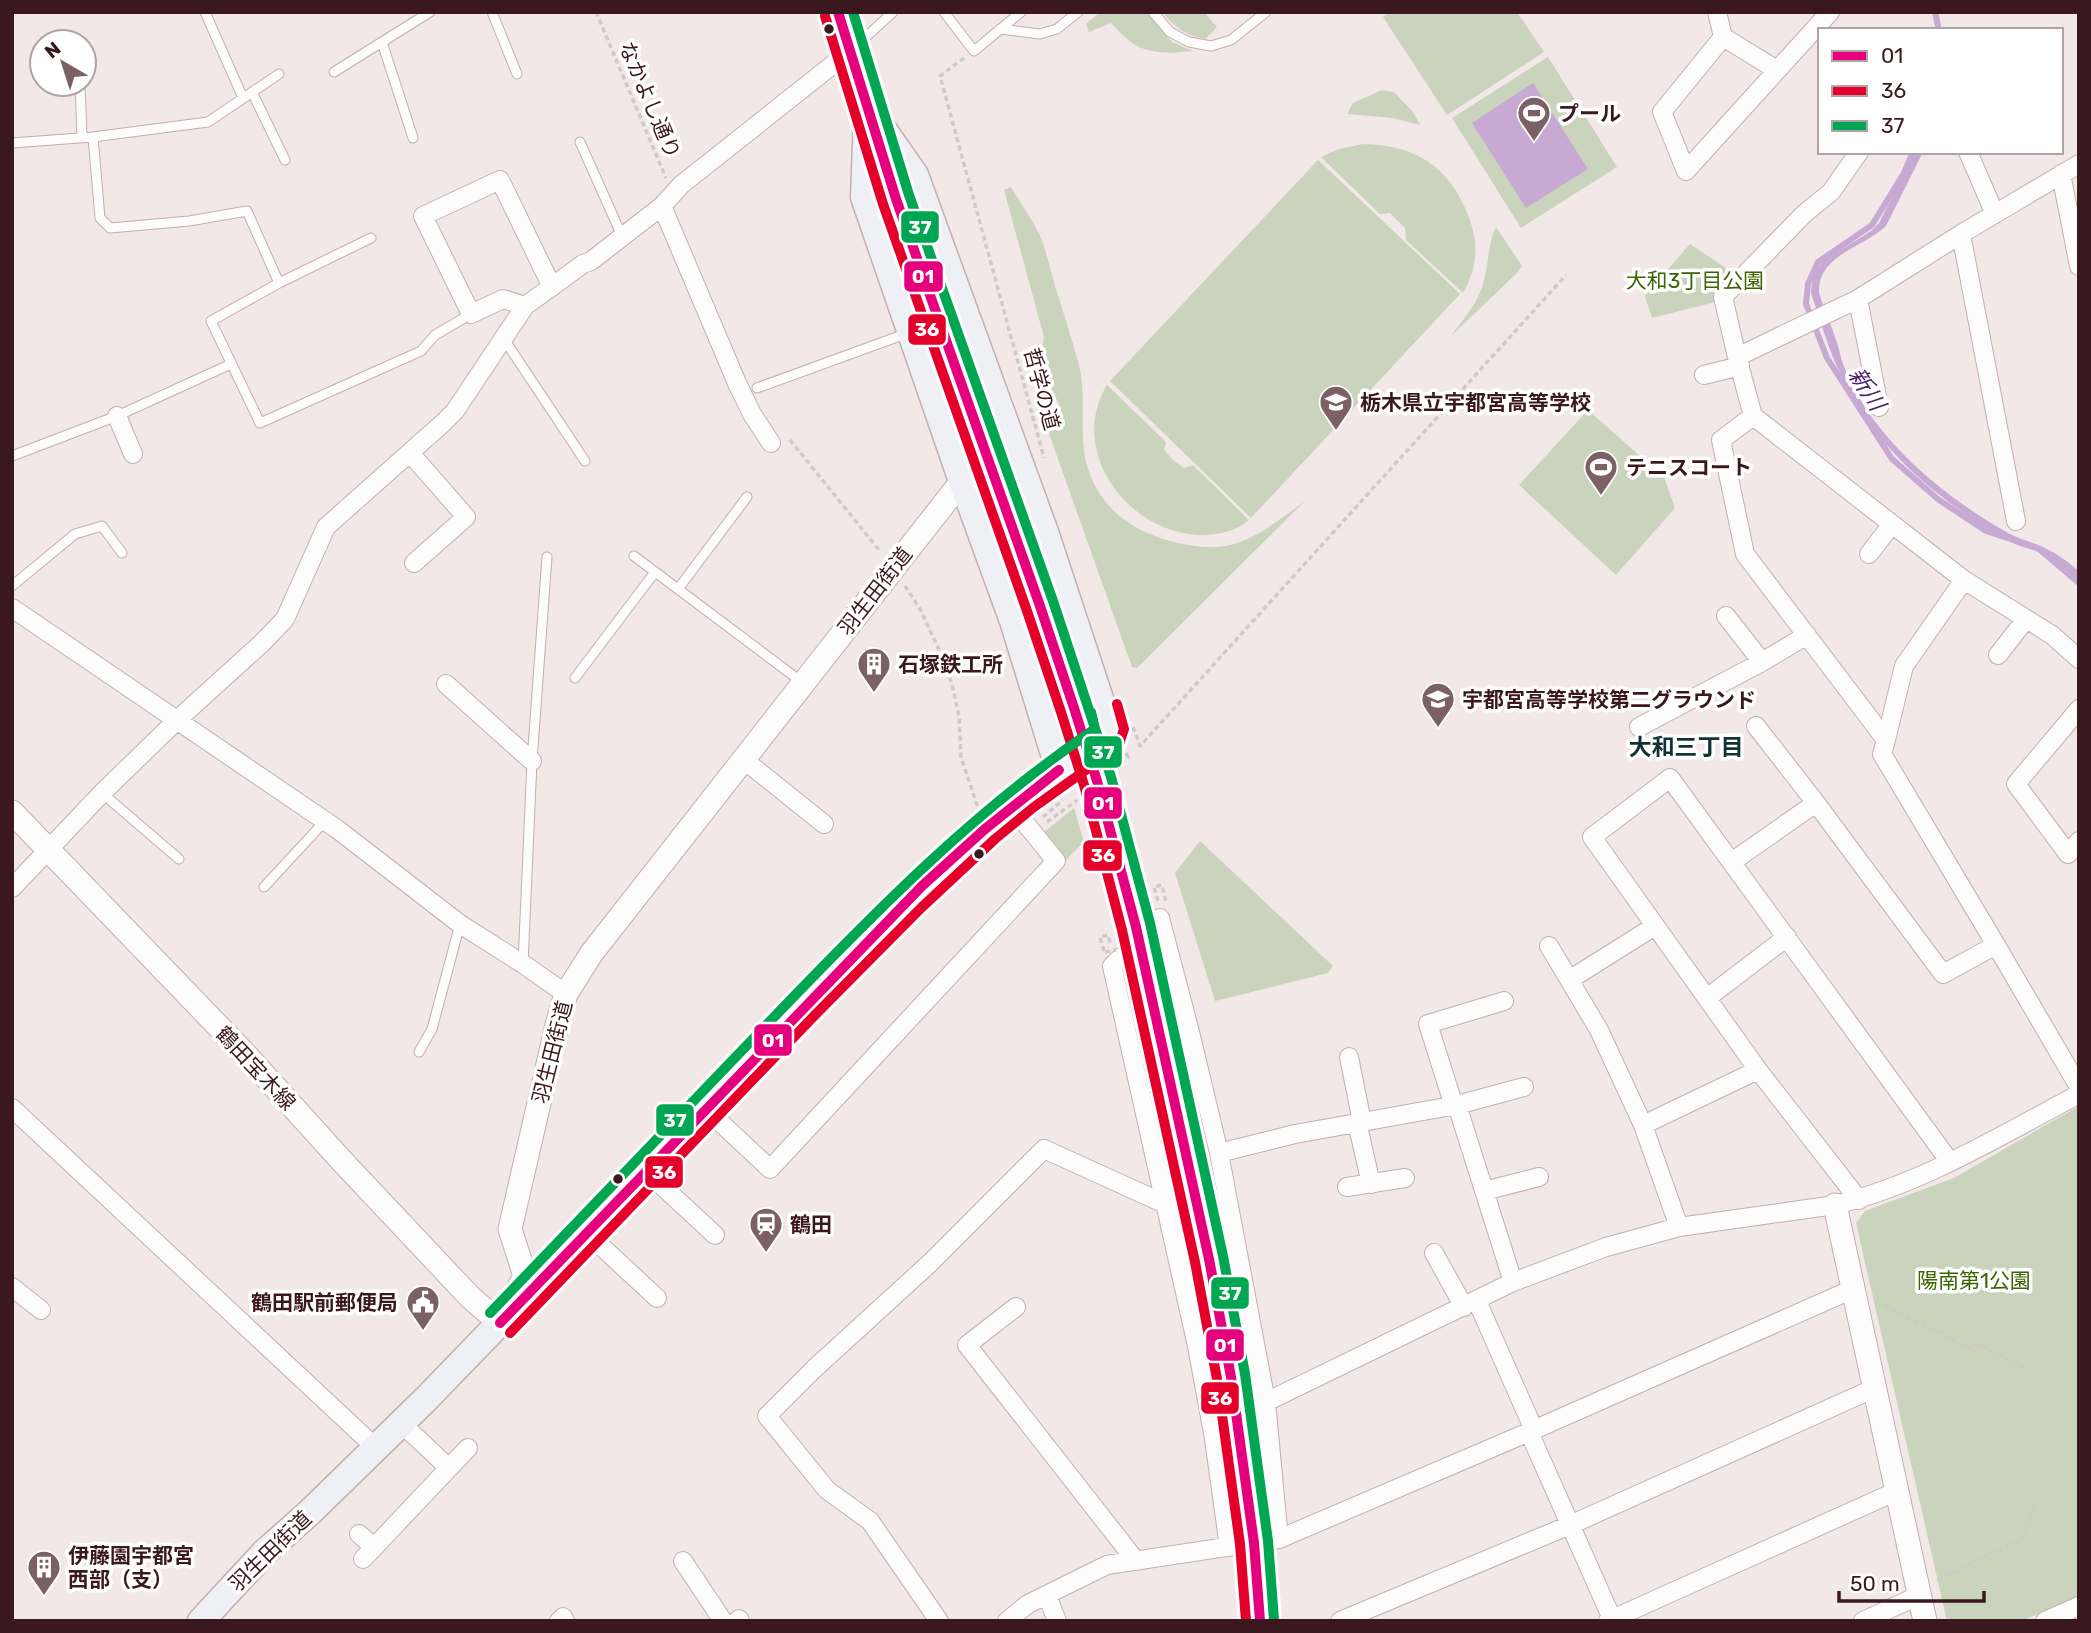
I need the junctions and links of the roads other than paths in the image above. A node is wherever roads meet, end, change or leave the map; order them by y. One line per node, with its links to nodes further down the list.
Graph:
1 (205, 12): 21 (lane)
2 (430, 12): 15 (lane)
3 (492, 12): 20 (lane)
4 (838, 12): 16 (main road)
5 (893, 12): 16 (lane)
6 (944, 12): 13 (lane)
7 (1021, 12): 13 (lane)
8 (1078, 12): 13 (lane)
9 (1153, 12): 10 (lane)
10 (1266, 12)
11 (1717, 12): 14 (street)
12 (1830, 12): 17 (street)
13 (1000, 29)
14 (1723, 37): 17 (street); 17 (street)
15 (382, 42): 18 (lane); 26 (lane)
16 (850, 51): 23 (main road); 34 (street)
17 (1777, 70)
18 (334, 72)
19 (279, 74): 21 (lane)
20 (517, 74)
21 (247, 95): 24 (lane); 31 (lane)
22 (81, 98): 25 (lane)
23 (867, 106): 45 (main road); 86 (main road); 158 (main road, bridge)
24 (93, 136): 25 (lane); 40 (lane)
25 (82, 137): 28 (lane)
26 (413, 138)
27 (580, 142): 37 (lane)
28 (12, 143)
29 (1858, 154): 47 (street)
30 (1969, 154): 35 (street)
31 (285, 160)
32 (2079, 164): 33 (street)
33 (2061, 174): 35 (street); 39 (street)
34 (667, 200): 37 (street); 54 (street)
35 (1995, 214): 36 (street)
36 (1961, 234): 42 (street); 61 (street)
37 (622, 236): 41 (street)
38 (371, 238): 40 (lane)
39 (2079, 266)
40 (279, 283): 48 (lane)
41 (552, 287): 43 (street); 44 (street)
42 (1858, 299): 47 (street); 51 (street)
43 (525, 306): 44 (street); 46 (street)
44 (471, 314): 48 (lane)
45 (910, 332): 50 (lane); 59 (main road)
46 (504, 339): 55 (street); 58 (lane)
47 (1738, 361): 49 (street); 53 (street)
48 (231, 364): 52 (lane)
49 (1704, 375)
50 (757, 388)
51 (1879, 407)
52 (117, 416): 56 (street); 57 (lane)
53 (1753, 416): 62 (street); 75 (street)
54 (771, 443)
55 (410, 453): 67 (street); 83 (street)
56 (133, 454)
57 (12, 456)
58 (585, 461)
59 (962, 481): 80 (street, 羽生田街道); 92 (main road)
60 (747, 497): 71 (lane)
61 (2016, 522)
62 (1892, 524): 64 (street); 69 (street)
63 (122, 553): 70 (lane)
64 (1869, 554)
65 (634, 556): 68 (lane)
66 (547, 557): 89 (lane)
67 (414, 563)
68 (655, 572): 71 (lane); 79 (lane)
69 (1964, 580): 74 (street); 87 (street)
70 (12, 586)
71 (678, 589): 80 (lane)
72 (12, 608): 83 (street)
73 (1726, 617): 78 (street)
74 (2026, 619): 76 (street); 77 (street)
75 (1807, 635): 78 (street); 87 (street)
76 (1998, 655)
77 (2079, 659)
78 (1762, 662): 85 (street)
79 (575, 678)
80 (803, 683): 88 (street, 羽生田街道)
81 (446, 684): 89 (street)
82 (2079, 709): 96 (street)
83 (176, 721): 90 (street); 94 (street)
84 (1756, 726): 91 (street)
85 (1639, 727)
86 (1104, 740)
87 (1886, 740): 106 (street)
88 (743, 759): 95 (street); 111 (street, 羽生田街道)
89 (532, 761): 109 (lane)
90 (102, 793): 97 (street); 98 (lane)
91 (1816, 803): 99 (street); 106 (street)
92 (1012, 807): 122 (main road); 122 (street)
93 (12, 812): 97 (street, 鶴田宝木線)
94 (325, 821): 100 (lane); 102 (street)
95 (824, 824)
96 (2079, 841)
97 (48, 850): 101 (street); 147 (street, 鶴田宝木線)
98 (179, 859)
99 (1733, 861): 104 (street); 105 (street)
100 (264, 887)
101 (12, 888)
102 (460, 924): 109 (street); 114 (lane)
103 (1154, 925): 125 (street)
104 (1656, 926): 110 (street); 112 (street)
105 (1787, 937): 112 (street); 126 (street)
106 (1996, 945): 118 (street)
107 (1549, 946): 110 (street)
108 (1113, 951): 134 (street)
109 (523, 964): 111 (street)
110 (1569, 980): 124 (street)
111 (566, 994): 147 (street, 羽生田街道)
112 (1707, 998): 116 (street)
113 (1504, 1001): 120 (street)
114 (419, 1052)
115 (1349, 1057): 123 (street)
116 (1758, 1070): 124 (street); 133 (street)
117 (1524, 1087): 120 (street)
118 (2079, 1087)
119 (2079, 1094): 126 (street)
120 (1455, 1105): 123 (street); 132 (street)
121 (12, 1108): 152 (street)
122 (706, 1109): 127 (main road)
123 (1359, 1122): 125 (street); 130 (street)
124 (1643, 1125): 136 (street)
125 (1219, 1153): 149 (street)
126 (1950, 1162): 133 (street)
127 (647, 1172): 137 (main road); 138 (street)
128 (1539, 1177): 132 (street)
129 (1405, 1178): 130 (street)
130 (1371, 1184): 131 (street)
131 (1348, 1187)
132 (1484, 1191): 140 (street)
133 (1858, 1200): 135 (street)
134 (1165, 1203): 158 (street); 169 (street)
135 (1835, 1206): 136 (street); 142 (street)
136 (1679, 1227): 140 (street)
137 (587, 1233): 143 (street); 147 (main road)
138 (715, 1235)
139 (1434, 1253): 144 (street)
140 (1513, 1282): 144 (street)
141 (12, 1287): 146 (street)
142 (1853, 1289): 148 (street); 151 (street)
143 (657, 1298)
144 (1470, 1304): 149 (street); 151 (street)
145 (1016, 1307): 159 (street)
146 (41, 1310)
147 (500, 1323): 150 (main road, 羽生田街道)
148 (1875, 1388): 155 (street); 156 (street)
149 (1266, 1402): 158 (street)
150 (401, 1423): 152 (main road, 羽生田街道); 154 (street)
151 (1531, 1431): 156 (street); 158 (street)
152 (376, 1448): 165 (main road, 羽生田街道)
153 (468, 1448): 154 (street)
154 (449, 1468): 157 (street)
155 (1897, 1490): 161 (street); 164 (street)
156 (1570, 1525): 164 (street); 173 (street)
157 (359, 1534)
158 (1254, 1543): 159 (street); 172 (main road)
159 (1136, 1561): 162 (street)
160 (683, 1562): 168 (street)
161 (1919, 1592): 174 (street); 175 (street)
162 (1047, 1595): 170 (street); 171 (street)
163 (2079, 1606): 176 (street)
164 (1611, 1620)
165 (201, 1621)
166 (559, 1621): 167 (street)
167 (565, 1621)
168 (723, 1621)
169 (939, 1621)
170 (1007, 1621)
171 (1057, 1621)
172 (1260, 1621)
173 (1340, 1621)
174 (1863, 1621)
175 (1925, 1621)
176 (2045, 1621)

